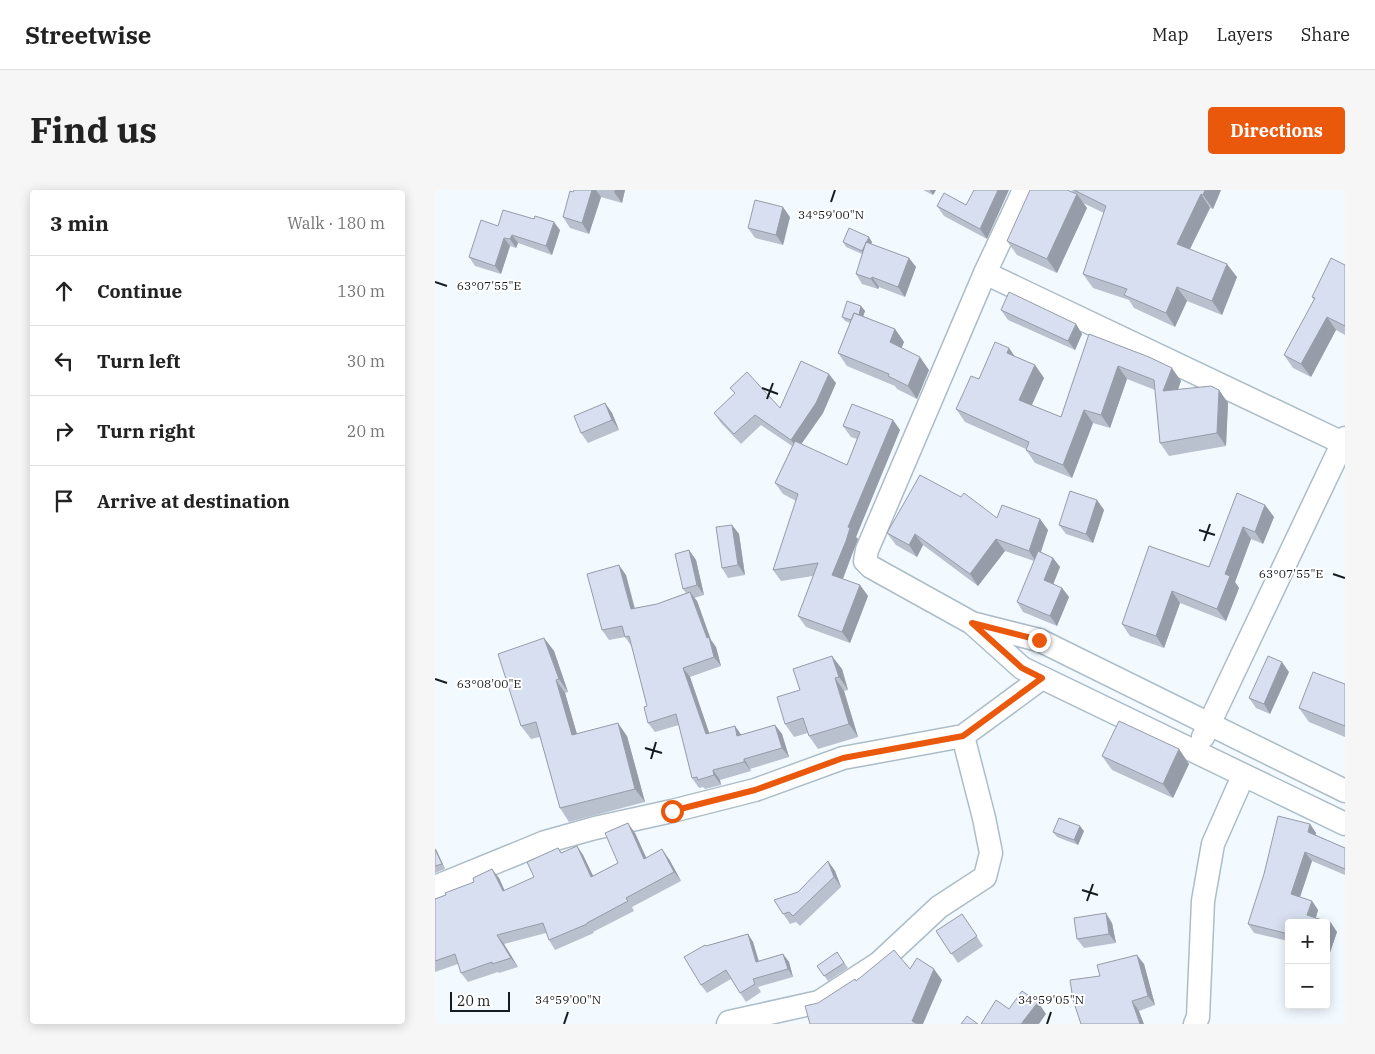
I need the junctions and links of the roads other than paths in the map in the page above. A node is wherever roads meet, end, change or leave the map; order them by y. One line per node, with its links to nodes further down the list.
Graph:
1 (1024, 190): 2 (street)
2 (985, 273): 3 (street); 4 (street)
3 (1344, 442): 6 (street)
4 (972, 623): 5 (street); 6 (street)
5 (1042, 678): 7 (street); 8 (street)
6 (1209, 725): 8 (street); 10 (street)
7 (963, 736): 12 (street); 13 (street)
8 (1196, 753): 9 (street)
9 (1243, 776): 11 (street); 14 (street)
10 (1345, 791)
11 (1345, 824)
12 (435, 887)
13 (728, 1024)
14 (1195, 1024)

